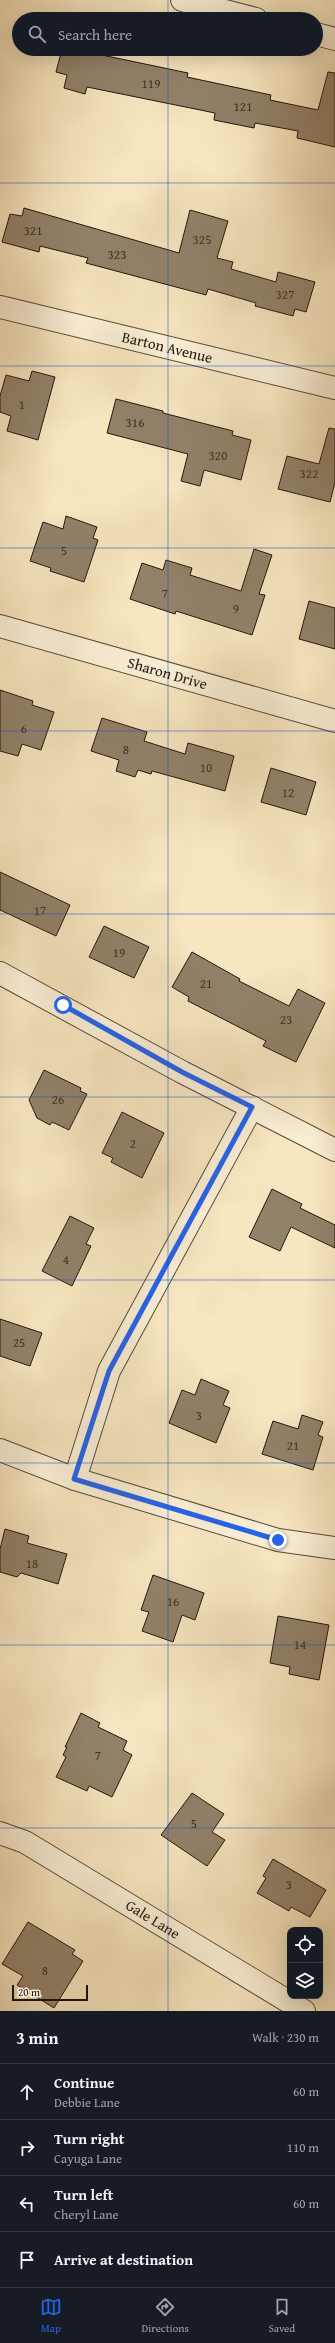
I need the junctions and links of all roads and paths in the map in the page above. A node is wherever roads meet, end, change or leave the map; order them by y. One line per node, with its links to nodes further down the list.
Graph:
1 (182, 0): 2 (street)
2 (229, 12)
3 (323, 36): 4 (street)
4 (335, 39)
5 (0, 307): 6 (street, Barton Avenue)
6 (335, 388)
7 (0, 626): 8 (street, Sharon Drive)
8 (335, 721)
9 (0, 972): 10 (street)
10 (252, 1107): 11 (street); 13 (street)
11 (335, 1150)
12 (0, 1450): 13 (street)
13 (74, 1479): 14 (street)
14 (335, 1548)
15 (0, 1833): 16 (street, Gale Lane)
16 (304, 2011)

